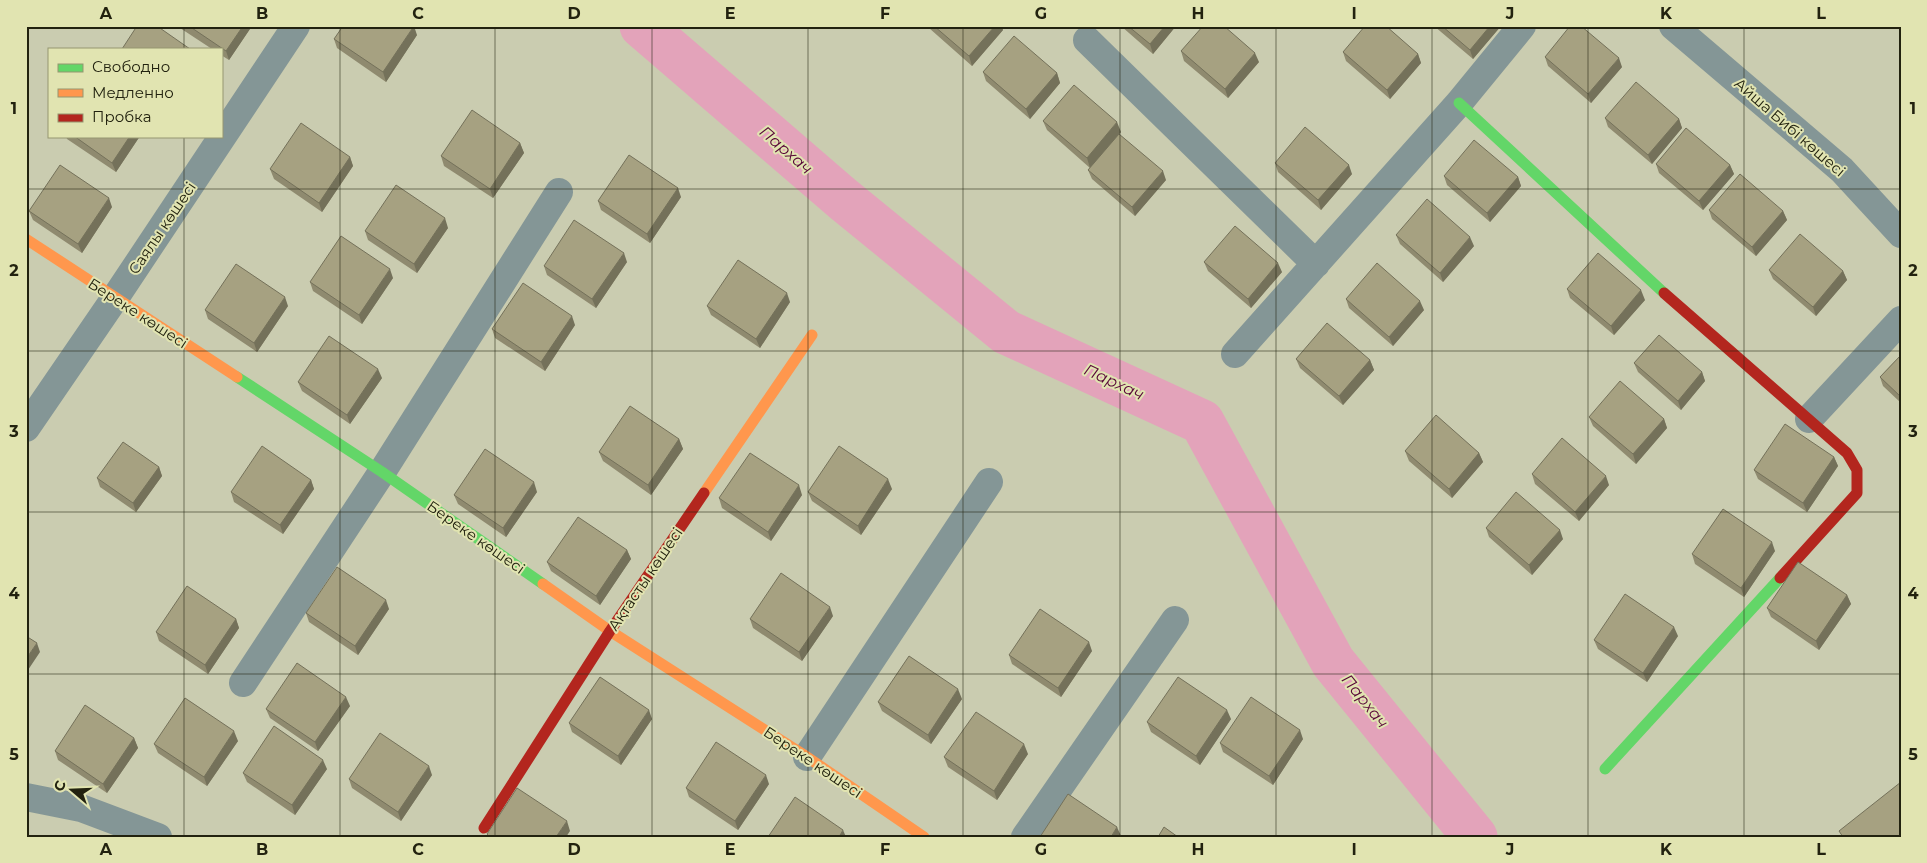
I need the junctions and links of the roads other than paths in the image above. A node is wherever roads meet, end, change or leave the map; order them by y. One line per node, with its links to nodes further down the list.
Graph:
1 (296, 26): 6 (street, Саялы көшесі)
2 (1522, 26): 5 (street)
3 (1673, 26): 9 (street, Айша Бибі көшесі)
4 (1087, 40): 11 (street)
5 (1459, 103): 11 (street); 16 (street)
6 (222, 137)
7 (221, 138): 12 (street, Саялы көшесі)
8 (559, 192): 18 (street)
9 (1901, 234)
10 (26, 239): 12 (street, Береке көшесі)
11 (1316, 264): 15 (street)
12 (115, 298): 17 (street, Саялы көшесі); 18 (street, Береке көшесі)
13 (1901, 320): 16 (street)
14 (812, 335): 21 (street, Ақтасты көшесі)
15 (1236, 354)
16 (1809, 419): 24 (street)
17 (26, 428)
18 (382, 472): 21 (street, Береке көшесі); 22 (street)
19 (989, 482): 23 (street)
20 (1175, 620): 29 (street)
21 (610, 631): 23 (street, Береке көшесі); 26 (street, Ақтасты көшесі)
22 (243, 684)
23 (807, 757): 28 (street, Береке көшесі)
24 (1605, 769)
25 (26, 797): 27 (street)
26 (484, 828)
27 (158, 837)
28 (924, 837)
29 (1024, 837)

